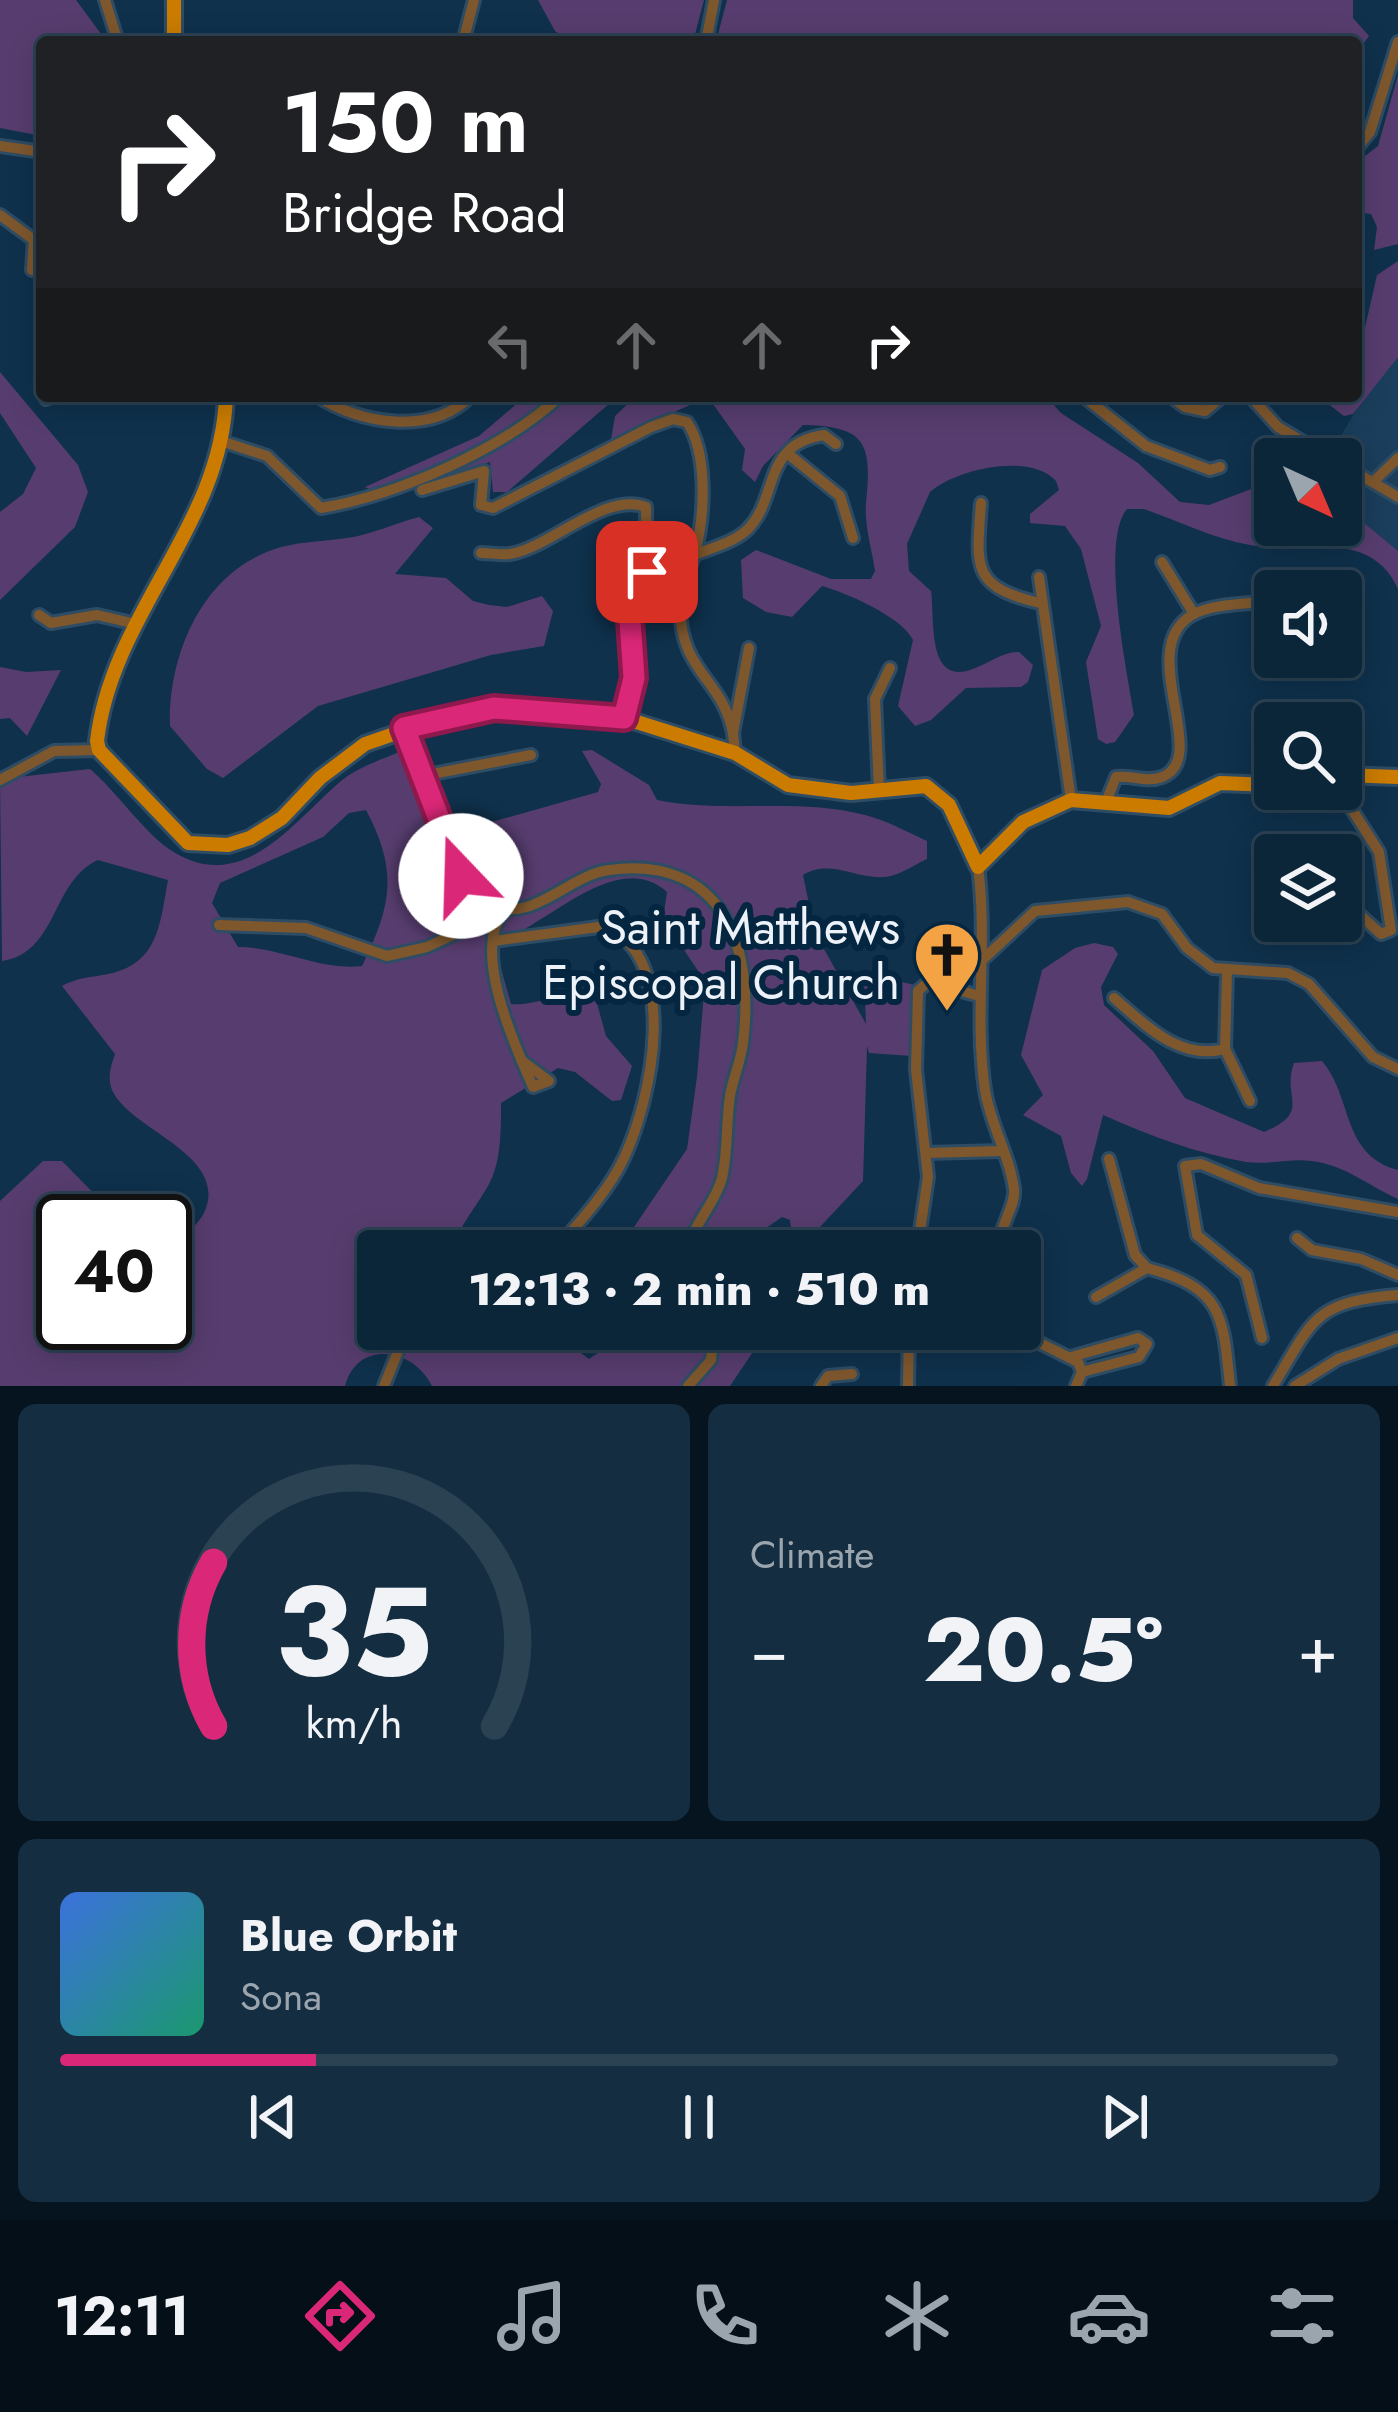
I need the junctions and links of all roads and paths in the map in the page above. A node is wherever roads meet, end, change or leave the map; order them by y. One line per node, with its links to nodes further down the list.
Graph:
1 (105, 0): 5 (street)
2 (174, 0): 6 (main road)
3 (474, 0): 7 (street)
4 (714, 0): 8 (street)
5 (116, 36)
6 (174, 36)
7 (465, 36)
8 (707, 36)
9 (1398, 42): 10 (street)
10 (1362, 142)
11 (0, 146): 12 (street)
12 (36, 151)
13 (0, 215): 14 (street)
14 (32, 271)
15 (226, 402): 24 (main road)
16 (330, 402): 17 (street)
17 (462, 402)
18 (552, 402): 24 (street)
19 (1091, 402): 28 (street)
20 (1179, 402): 21 (street)
21 (1215, 402)
22 (1256, 402): 23 (street)
23 (1297, 438)
24 (224, 442): 43 (main road)
25 (836, 444): 26 (street)
26 (787, 452): 34 (street); 36 (street)
27 (1398, 458): 30 (street)
28 (1220, 467)
29 (1362, 476): 30 (street)
30 (1372, 482): 32 (street)
31 (422, 490): 36 (street)
32 (1398, 497)
33 (981, 503): 39 (street)
34 (853, 538)
35 (481, 553): 46 (street)
36 (694, 555): 48 (street)
37 (1162, 562): 41 (street)
38 (1039, 577): 39 (street)
39 (1040, 603): 58 (street)
40 (1254, 604): 41 (street)
41 (1194, 614): 59 (street)
42 (39, 615): 43 (street)
43 (132, 623): 49 (main road)
44 (749, 648): 48 (street)
45 (890, 668): 57 (street)
46 (624, 718): 47 (main road); 50 (main road)
47 (404, 728): 49 (main road); 52 (street)
48 (733, 733): 50 (street)
49 (99, 750): 55 (street)
50 (735, 753): 57 (main road)
51 (531, 755): 52 (street)
52 (422, 776): 62 (street)
53 (1362, 776): 54 (main road)
54 (1398, 778)
55 (0, 780)
56 (1254, 784): 59 (main road)
57 (879, 790): 61 (main road)
58 (1071, 800): 59 (main road); 61 (main road)
59 (1106, 802)
60 (1352, 810): 63 (street)
61 (978, 867): 66 (street)
62 (506, 910): 64 (street); 65 (street); 79 (street)
63 (1362, 917)
64 (219, 926)
65 (493, 941): 71 (street); 78 (street)
66 (978, 964): 67 (street); 68 (street)
67 (1226, 972): 70 (street); 72 (street)
68 (976, 995): 74 (street); 75 (street)
69 (1114, 998): 70 (street)
70 (1225, 1049): 73 (street)
71 (521, 1060)
72 (1398, 1069)
73 (1250, 1101)
74 (1001, 1151): 75 (street); 81 (street)
75 (926, 1153): 80 (street)
76 (1109, 1159): 83 (street)
77 (1398, 1212): 87 (street)
78 (571, 1230)
79 (696, 1230)
80 (919, 1230)
81 (1000, 1230)
82 (1297, 1238): 84 (street)
83 (1147, 1268): 86 (street); 101 (street)
84 (1398, 1275)
85 (1398, 1295): 102 (street)
86 (1096, 1298)
87 (1262, 1338)
88 (1398, 1338): 103 (street)
89 (1041, 1347): 93 (street)
90 (398, 1350): 96 (street)
91 (712, 1350): 97 (street)
92 (908, 1350): 99 (street)
93 (1071, 1357): 94 (street); 94 (street)
94 (1082, 1372): 100 (street)
95 (852, 1374): 98 (street)
96 (384, 1386)
97 (688, 1386)
98 (821, 1386)
99 (908, 1386)
100 (1076, 1386)
101 (1230, 1386)
102 (1273, 1386)
103 (1295, 1386)

